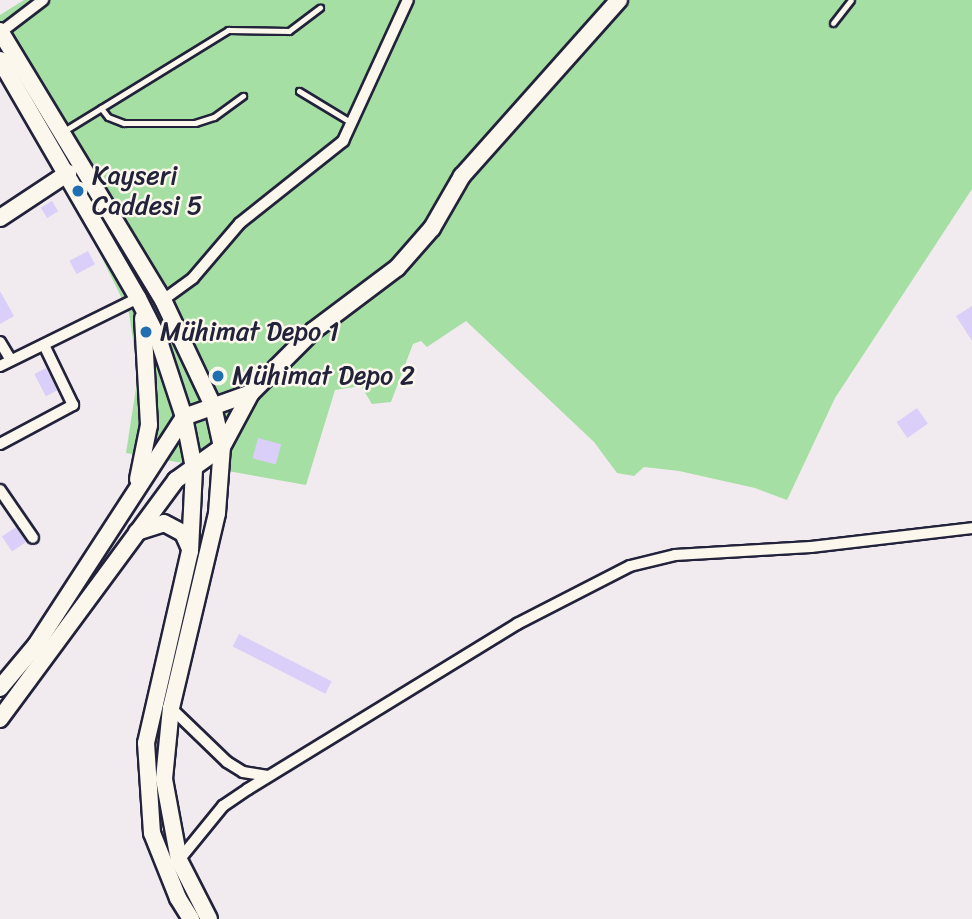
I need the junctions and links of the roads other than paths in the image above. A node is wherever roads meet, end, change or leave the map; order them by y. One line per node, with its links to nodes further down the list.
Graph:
1 (43, 0): 7 (street)
2 (408, 0): 12 (street)
3 (619, 0): 22 (street)
4 (850, 0): 6 (lane)
5 (320, 8): 11 (lane)
6 (833, 23)
7 (0, 31): 13 (street)
8 (0, 60): 14 (street)
9 (299, 91): 12 (lane)
10 (243, 96): 11 (lane)
11 (101, 107): 13 (lane)
12 (352, 123): 17 (street)
13 (61, 133): 17 (street)
14 (68, 173): 15 (street); 16 (street)
15 (0, 218)
16 (138, 298): 19 (street); 24 (street); 29 (street)
17 (163, 300): 23 (street)
18 (0, 342): 20 (street)
19 (44, 345): 20 (street); 25 (street)
20 (11, 360): 21 (street)
21 (0, 366)
22 (251, 393): 23 (street); 26 (street)
23 (213, 406): 24 (street); 26 (street)
24 (184, 417): 27 (street); 29 (street)
25 (0, 444)
26 (222, 447): 27 (street); 35 (street)
27 (194, 468): 31 (street); 33 (street)
28 (0, 490): 32 (street)
29 (127, 509): 34 (street)
30 (972, 528): 37 (street)
31 (135, 533): 33 (street); 36 (street)
32 (33, 538)
33 (190, 551): 39 (street)
34 (0, 688)
35 (171, 708): 37 (street); 38 (street)
36 (0, 719)
37 (274, 775): 38 (street)
38 (179, 860): 40 (street)
39 (191, 919)
40 (209, 919)

